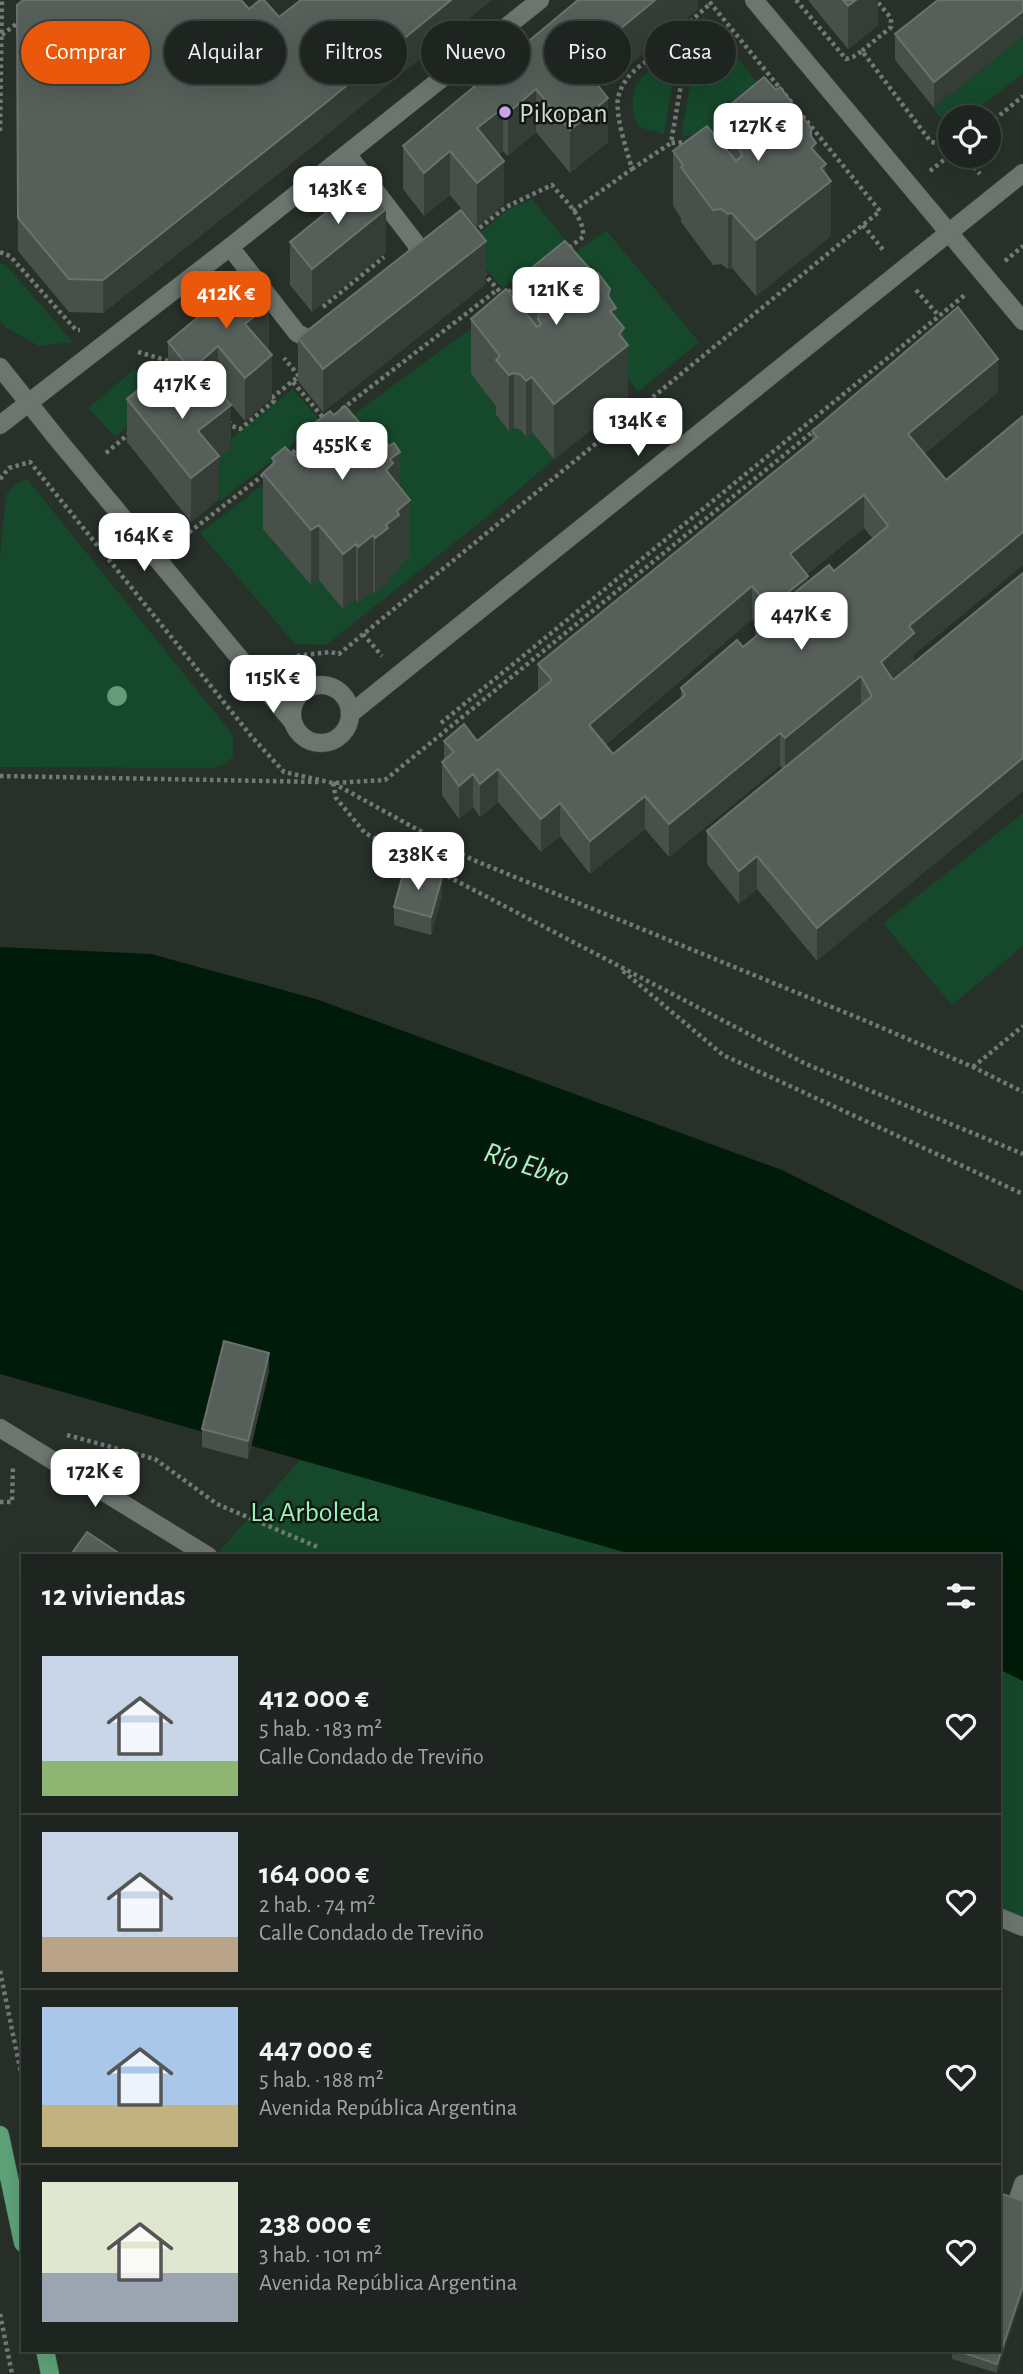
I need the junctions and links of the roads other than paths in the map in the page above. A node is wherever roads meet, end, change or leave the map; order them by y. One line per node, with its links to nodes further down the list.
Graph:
1 (540, 0): 3 (street)
2 (754, 0): 5 (street)
3 (347, 154): 6 (street); 7 (street)
4 (1023, 173): 5 (street)
5 (950, 233): 8 (street); 13 (street)
6 (230, 247): 9 (street); 11 (street)
7 (395, 276)
8 (1023, 321)
9 (334, 325)
10 (0, 367): 11 (street)
11 (29, 401): 12 (street); 14 (street)
12 (0, 425)
13 (349, 714): 14 (street); 14 (street)
14 (292, 721)
15 (0, 1428): 16 (street)
16 (205, 1554)
17 (1001, 1918): 18 (street)
18 (1023, 1927)
19 (0, 2135): 20 (main road)
20 (21, 2234)
21 (45, 2352): 22 (main road)
22 (50, 2374)

